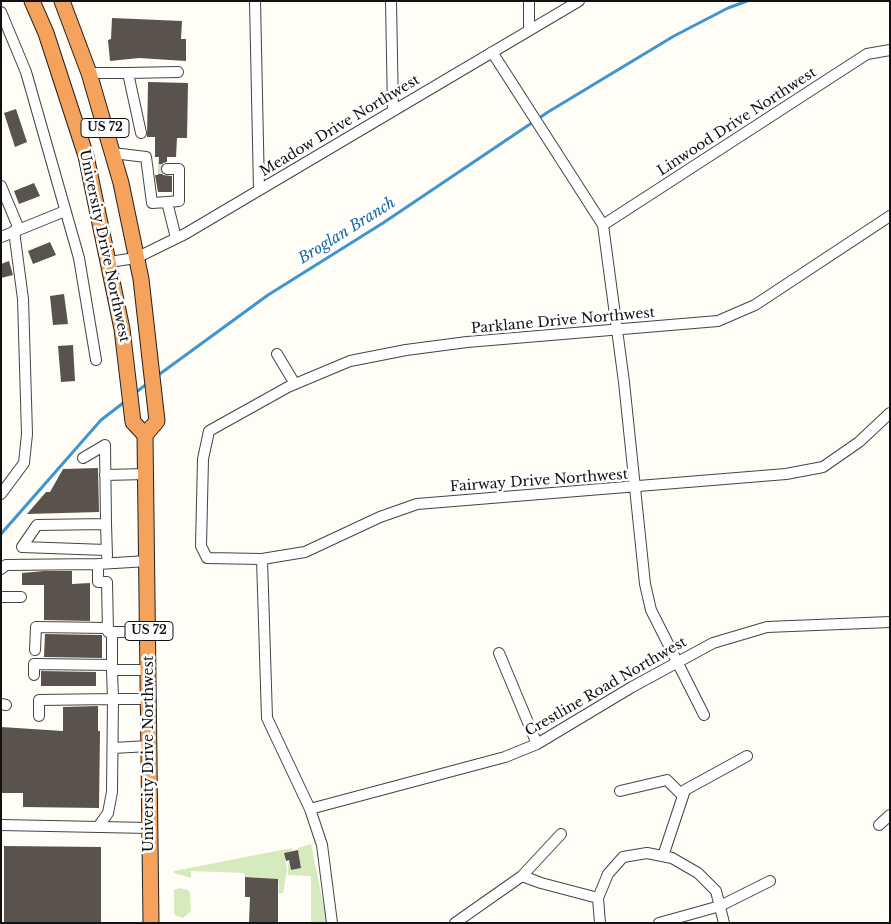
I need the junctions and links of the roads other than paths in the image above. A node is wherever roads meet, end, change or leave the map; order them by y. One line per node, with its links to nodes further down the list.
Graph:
1 (32, 1): 28 (highway, University Drive Northwest / US 72)
2 (62, 1): 12 (highway, University Drive Northwest / US 72)
3 (255, 1): 19 (street)
4 (391, 1): 14 (street)
5 (529, 1): 8 (street)
6 (579, 1): 8 (street, Meadow Drive Northwest)
7 (1, 12): 21 (street)
8 (529, 30): 10 (street, Meadow Drive Northwest)
9 (890, 50): 23 (street, Linwood Drive Northwest)
10 (492, 52): 14 (street, Meadow Drive Northwest); 23 (street)
11 (178, 72): 13 (street)
12 (89, 73): 13 (street); 16 (highway, University Drive Northwest / US 72)
13 (128, 73): 15 (street)
14 (393, 111): 19 (street, Meadow Drive Northwest)
15 (141, 133)
16 (113, 153): 17 (street); 27 (highway, University Drive Northwest / US 72)
17 (147, 168): 20 (street); 20 (street)
18 (1, 186): 24 (street)
19 (259, 190): 26 (street, Meadow Drive Northwest)
20 (167, 202): 26 (street)
21 (65, 211): 24 (street); 31 (street)
22 (890, 216): 29 (street, Parklane Drive Northwest)
23 (604, 225): 29 (street)
24 (17, 230): 25 (street); 39 (street)
25 (1, 237)
26 (176, 238): 27 (street, Meadow Drive Northwest)
27 (136, 258): 28 (street, Meadow Drive Northwest); 34 (highway, University Drive Northwest / US 72)
28 (109, 262): 34 (highway, University Drive Northwest / US 72)
29 (618, 331): 32 (street, Parklane Drive Northwest); 38 (street)
30 (277, 354): 32 (street)
31 (96, 360)
32 (295, 384): 41 (street, Parklane Drive Northwest)
33 (890, 413): 38 (street, Fairway Drive Northwest)
34 (146, 435): 36 (highway, University Drive Northwest / US 72)
35 (82, 458): 37 (street)
36 (146, 474): 37 (street); 44 (highway, University Drive Northwest / US 72)
37 (105, 475): 40 (street)
38 (635, 487): 43 (street, Fairway Drive Northwest); 54 (street)
39 (1, 494)
40 (106, 524): 42 (street); 42 (street)
41 (202, 533): 43 (street, Fairway Drive Northwest)
42 (106, 550): 45 (street)
43 (262, 559): 68 (street)
44 (148, 562): 45 (street); 51 (highway, University Drive Northwest / US 72)
45 (102, 564): 46 (street); 50 (street)
46 (1, 569)
47 (1, 597): 48 (street)
48 (21, 597)
49 (890, 622): 54 (street, Crestline Road Northwest)
50 (110, 630): 51 (street); 52 (street); 55 (street)
51 (149, 632): 56 (highway, University Drive Northwest / US 72)
52 (35, 650)
53 (500, 653): 62 (street)
54 (677, 662): 60 (street); 62 (street, Crestline Road Northwest)
55 (112, 668): 56 (street); 57 (street); 59 (street)
56 (149, 670): 58 (highway, University Drive Northwest / US 72)
57 (34, 675)
58 (148, 698): 59 (street); 63 (highway, University Drive Northwest / US 72)
59 (113, 699): 61 (street); 64 (street)
60 (704, 715)
61 (39, 716)
62 (536, 744): 68 (street, Crestline Road Northwest)
63 (149, 746): 64 (street); 73 (highway, University Drive Northwest / US 72)
64 (113, 748): 72 (street)
65 (747, 756): 67 (street)
66 (620, 790): 67 (street)
67 (683, 796): 75 (street)
68 (310, 809): 81 (street)
69 (890, 815): 70 (street)
70 (879, 825)
71 (1, 826): 72 (street)
72 (98, 827): 73 (street)
73 (149, 828): 80 (highway, University Drive Northwest / US 72)
74 (561, 834): 76 (street)
75 (663, 856): 78 (street); 79 (street)
76 (522, 876): 78 (street); 82 (street)
77 (770, 881): 79 (street)
78 (598, 898): 83 (street)
79 (720, 906): 84 (street); 85 (street)
80 (151, 923)
81 (332, 923)
82 (456, 923)
83 (600, 923)
84 (659, 923)
85 (724, 923)

